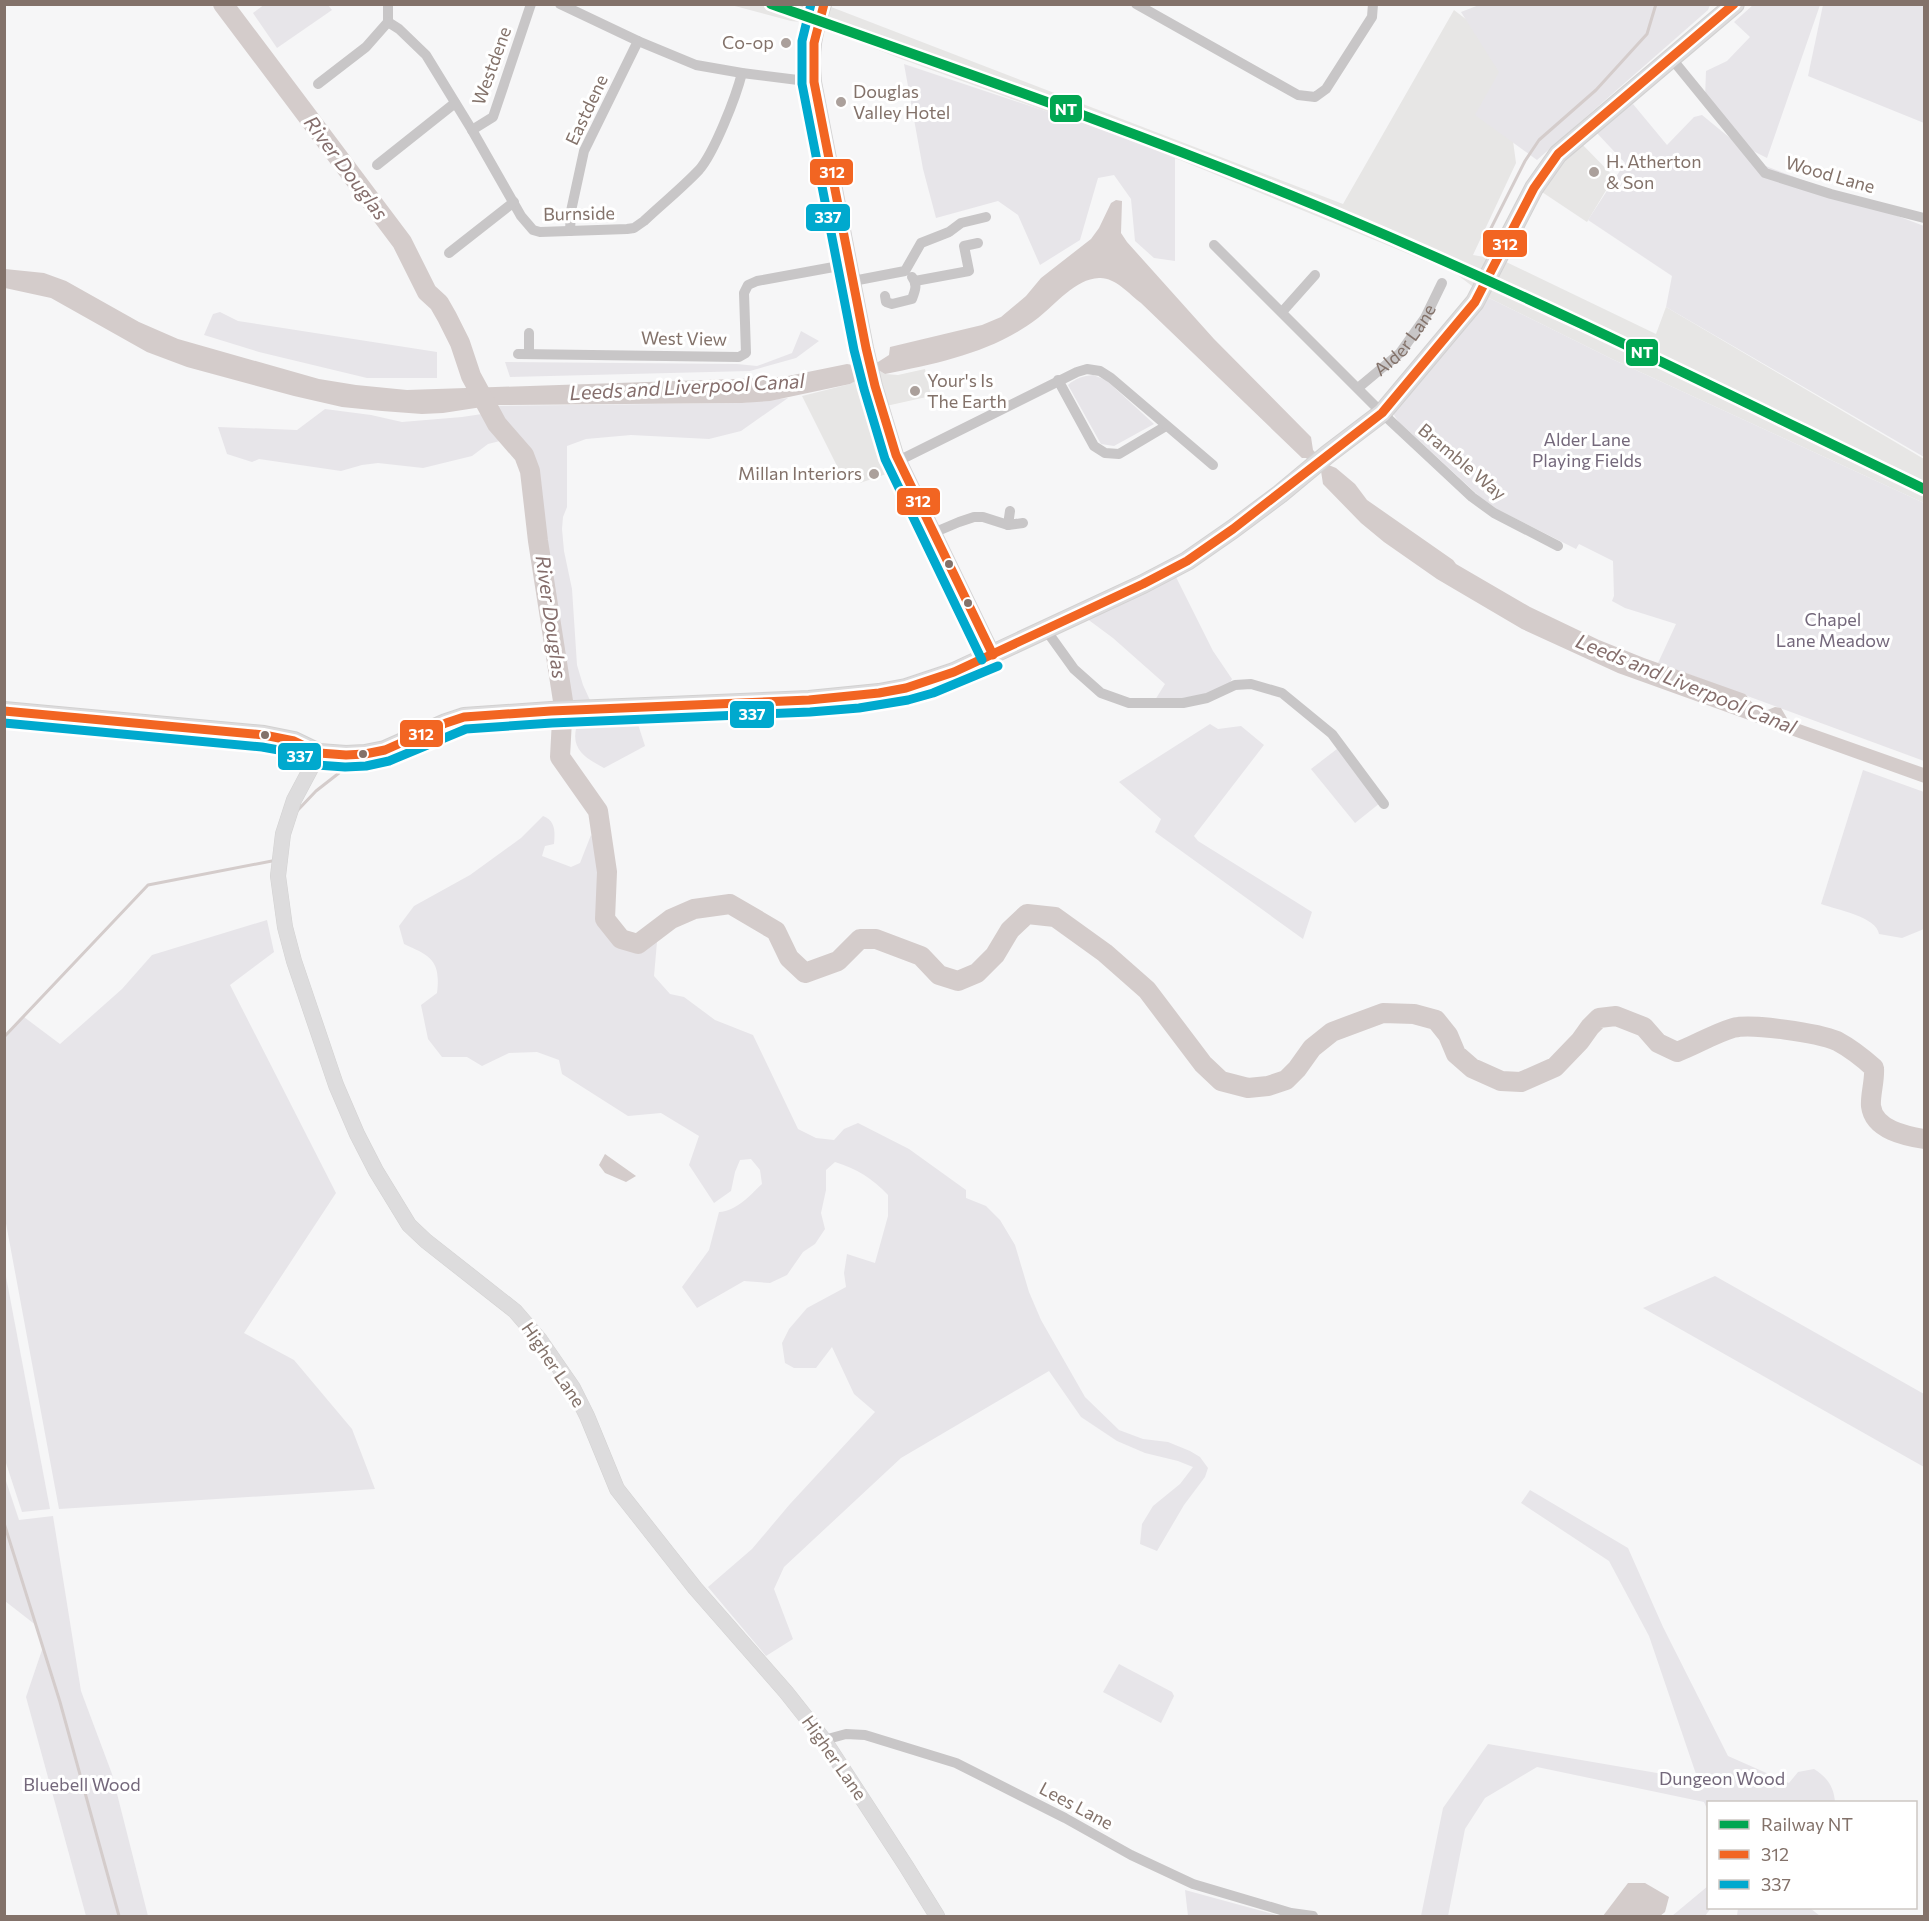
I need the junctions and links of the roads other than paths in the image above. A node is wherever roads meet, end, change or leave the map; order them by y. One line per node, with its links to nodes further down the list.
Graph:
1 (388, 4): 8 (street)
2 (531, 4): 15 (street, Westdene)
3 (560, 4): 9 (street)
4 (1136, 4): 5 (street)
5 (1373, 4)
6 (1736, 4): 10 (highway, Alder Lane)
7 (824, 5): 12 (street)
8 (388, 22): 13 (street); 14 (street, Burnside)
9 (638, 41): 11 (street); 20 (street, Eastdene)
10 (1672, 59): 19 (street, Wood Lane); 35 (highway, Alder Lane)
11 (742, 73): 12 (street); 20 (street, Burnside)
12 (814, 82): 24 (street)
13 (318, 84)
14 (455, 103): 15 (street, Burnside); 16 (street)
15 (472, 130): 17 (street, Burnside)
16 (377, 165)
17 (514, 202): 20 (street, Burnside); 23 (street)
18 (986, 218): 25 (street)
19 (1924, 218)
20 (570, 231)
21 (978, 243): 28 (street)
22 (1214, 245): 31 (street, Bramble Way)
23 (448, 253)
24 (850, 264): 27 (street); 32 (street, West View)
25 (905, 271): 27 (street); 28 (street)
26 (1317, 274): 31 (street)
27 (853, 281): 37 (street)
28 (915, 281): 30 (street)
29 (1442, 283): 34 (street, Alder Lane)
30 (885, 296)
31 (1281, 312): 34 (street, Bramble Way)
32 (529, 333)
33 (1058, 380): 36 (street); 36 (street); 37 (street)
34 (1358, 388): 35 (street, Bramble Way)
35 (1382, 413): 43 (street, Bramble Way); 44 (highway, Alder Lane)
36 (1166, 426): 38 (street)
37 (898, 461): 42 (street)
38 (1213, 465)
39 (1010, 511): 41 (street)
40 (1023, 523): 41 (street)
41 (1008, 525): 42 (street)
42 (933, 533): 45 (street)
43 (1558, 546)
44 (1046, 630): 45 (highway, Alder Lane); 48 (street)
45 (993, 655): 47 (highway, Alder Lane)
46 (4, 711): 47 (highway)
47 (319, 753): 49 (street, Higher Lane)
48 (1384, 804)
49 (824, 1740): 50 (street, Higher Lane); 51 (street, Lees Lane)
50 (937, 1917)
51 (1313, 1917)

